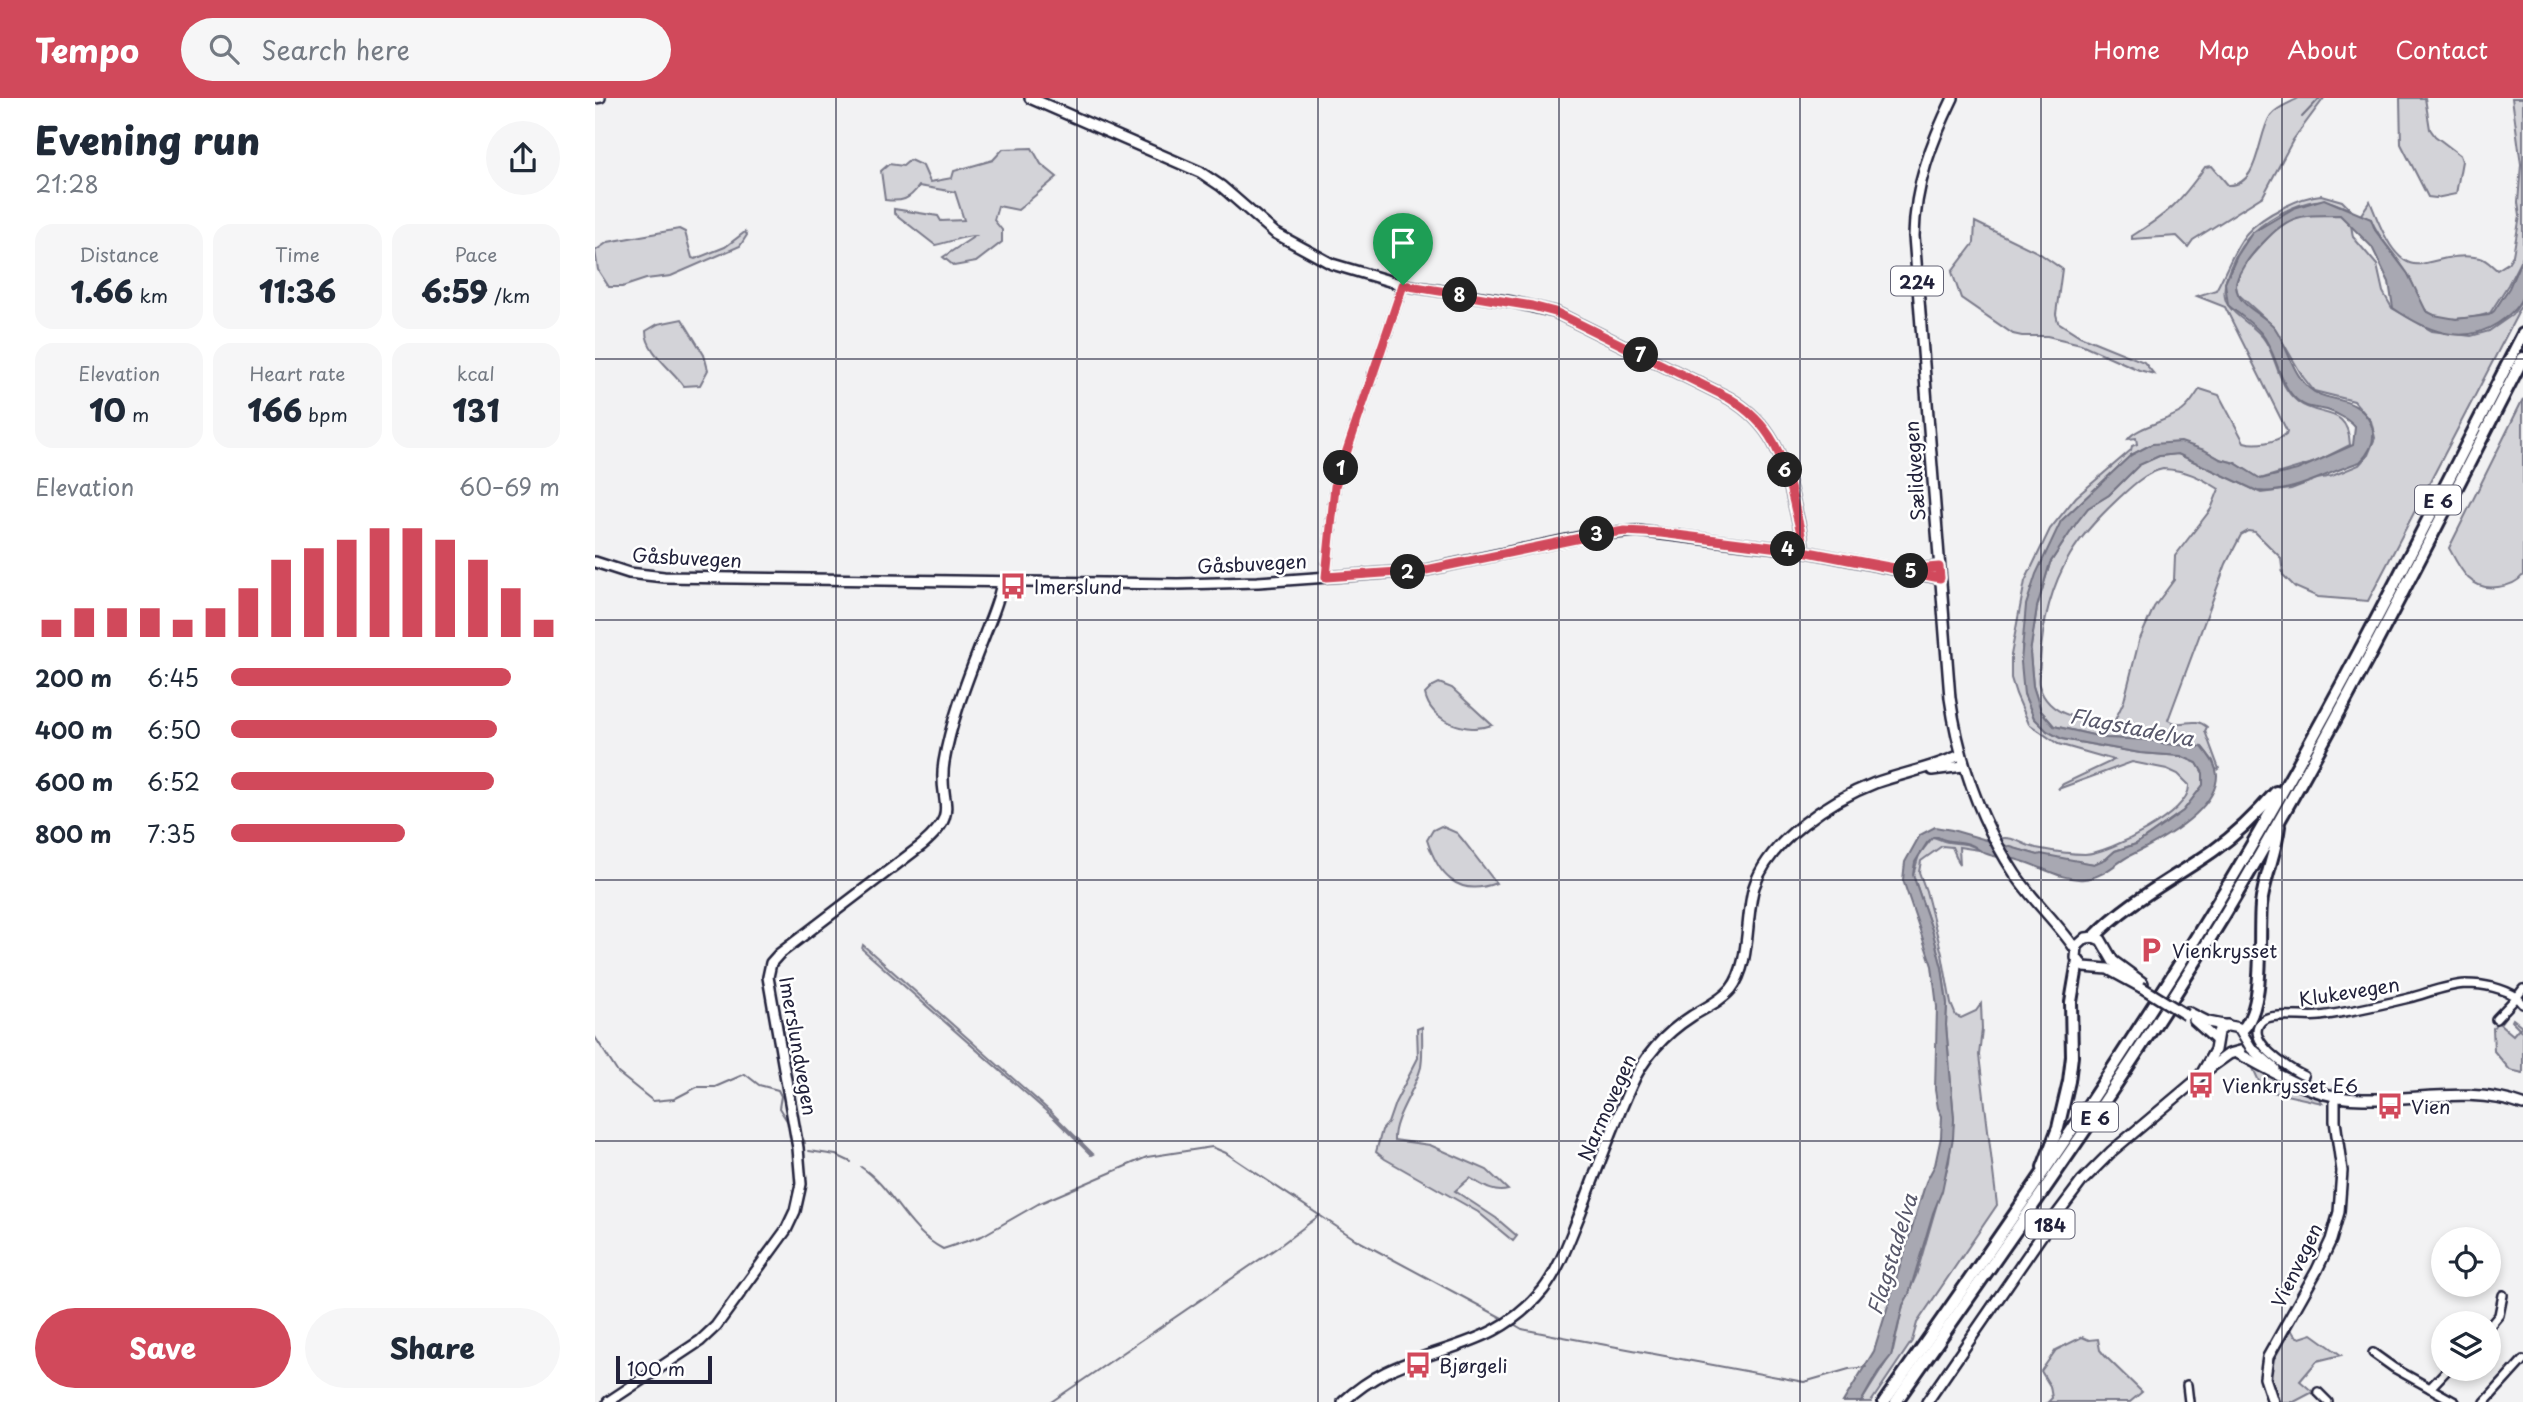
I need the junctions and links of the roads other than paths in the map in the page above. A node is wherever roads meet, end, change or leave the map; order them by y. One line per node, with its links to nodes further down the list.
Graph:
1 (601, 98): 4 (street)
2 (1030, 98): 5 (main road)
3 (1953, 98): 10 (main road, Sælidvegen / 224)
4 (595, 99)
5 (1403, 285): 8 (main road); 12 (street)
6 (2523, 334): 18 (highway, E 6)
7 (2523, 358): 19 (highway, E 6)
8 (1803, 551): 11 (main road, Gåsbuvegen); 12 (main road, Gåsbuvegen)
9 (595, 562): 14 (main road, Gåsbuvegen)
10 (1939, 567): 11 (main road, Gåsbuvegen); 13 (main road, Sælidvegen / 224)
11 (1905, 570): 13 (main road, Gåsbuvegen)
12 (1326, 577): 14 (main road, Gåsbuvegen)
13 (1940, 578): 15 (main road, Sælidvegen / 224)
14 (1002, 582): 49 (main road, Imerslundvegen)
15 (1960, 755): 16 (main road, Sælidvegen / 224); 17 (main road, Narmovegen)
16 (1963, 765): 17 (main road, Narmovegen); 20 (main road, Sælidvegen / 224)
17 (1916, 771): 50 (main road, Narmovegen)
18 (2294, 771): 21 (highway, E 6); 40 (highway, E 6)
19 (2279, 822): 32 (highway, E 6); 52 (highway, E 6)
20 (2057, 925): 21 (main road, 224); 23 (main road, 224)
21 (2090, 938): 22 (main road, 224); 23 (main road)
22 (2107, 953): 24 (main road); 25 (main road, 224)
23 (2077, 956): 24 (main road, 224); 40 (highway, E 6)
24 (2099, 967): 25 (main road, 224)
25 (2142, 985): 29 (main road, 224, bridge)
26 (2523, 989): 27 (street)
27 (2517, 997): 28 (street); 30 (street); 37 (street, Klukevegen)
28 (2523, 1004)
29 (2187, 1013): 31 (main road, 224); 33 (main road, 224)
30 (2496, 1019)
31 (2227, 1025): 32 (main road, 224); 33 (main road)
32 (2244, 1035): 34 (main road); 36 (main road, 224)
33 (2216, 1042): 34 (main road, 224); 35 (main road, 184)
34 (2233, 1054): 35 (main road, 184); 36 (main road, 224)
35 (2202, 1073): 53 (main road, 184)
36 (2281, 1075): 38 (main road, 224)
37 (2304, 1076)
38 (2335, 1096): 39 (main road, 224); 55 (main road, Vienvegen)
39 (2523, 1105)
40 (2041, 1176): 51 (highway, E 6)
41 (2503, 1295): 42 (street)
42 (2500, 1311)
43 (2373, 1353): 47 (street)
44 (2523, 1360): 58 (street)
45 (2437, 1381): 47 (street)
46 (2187, 1385): 54 (street)
47 (2430, 1388): 57 (street)
48 (2318, 1392): 56 (street)
49 (608, 1402)
50 (1343, 1402)
51 (1884, 1402)
52 (1896, 1402)
53 (1927, 1402)
54 (2189, 1402)
55 (2273, 1402)
56 (2328, 1402)
57 (2455, 1402)
58 (2485, 1402)

